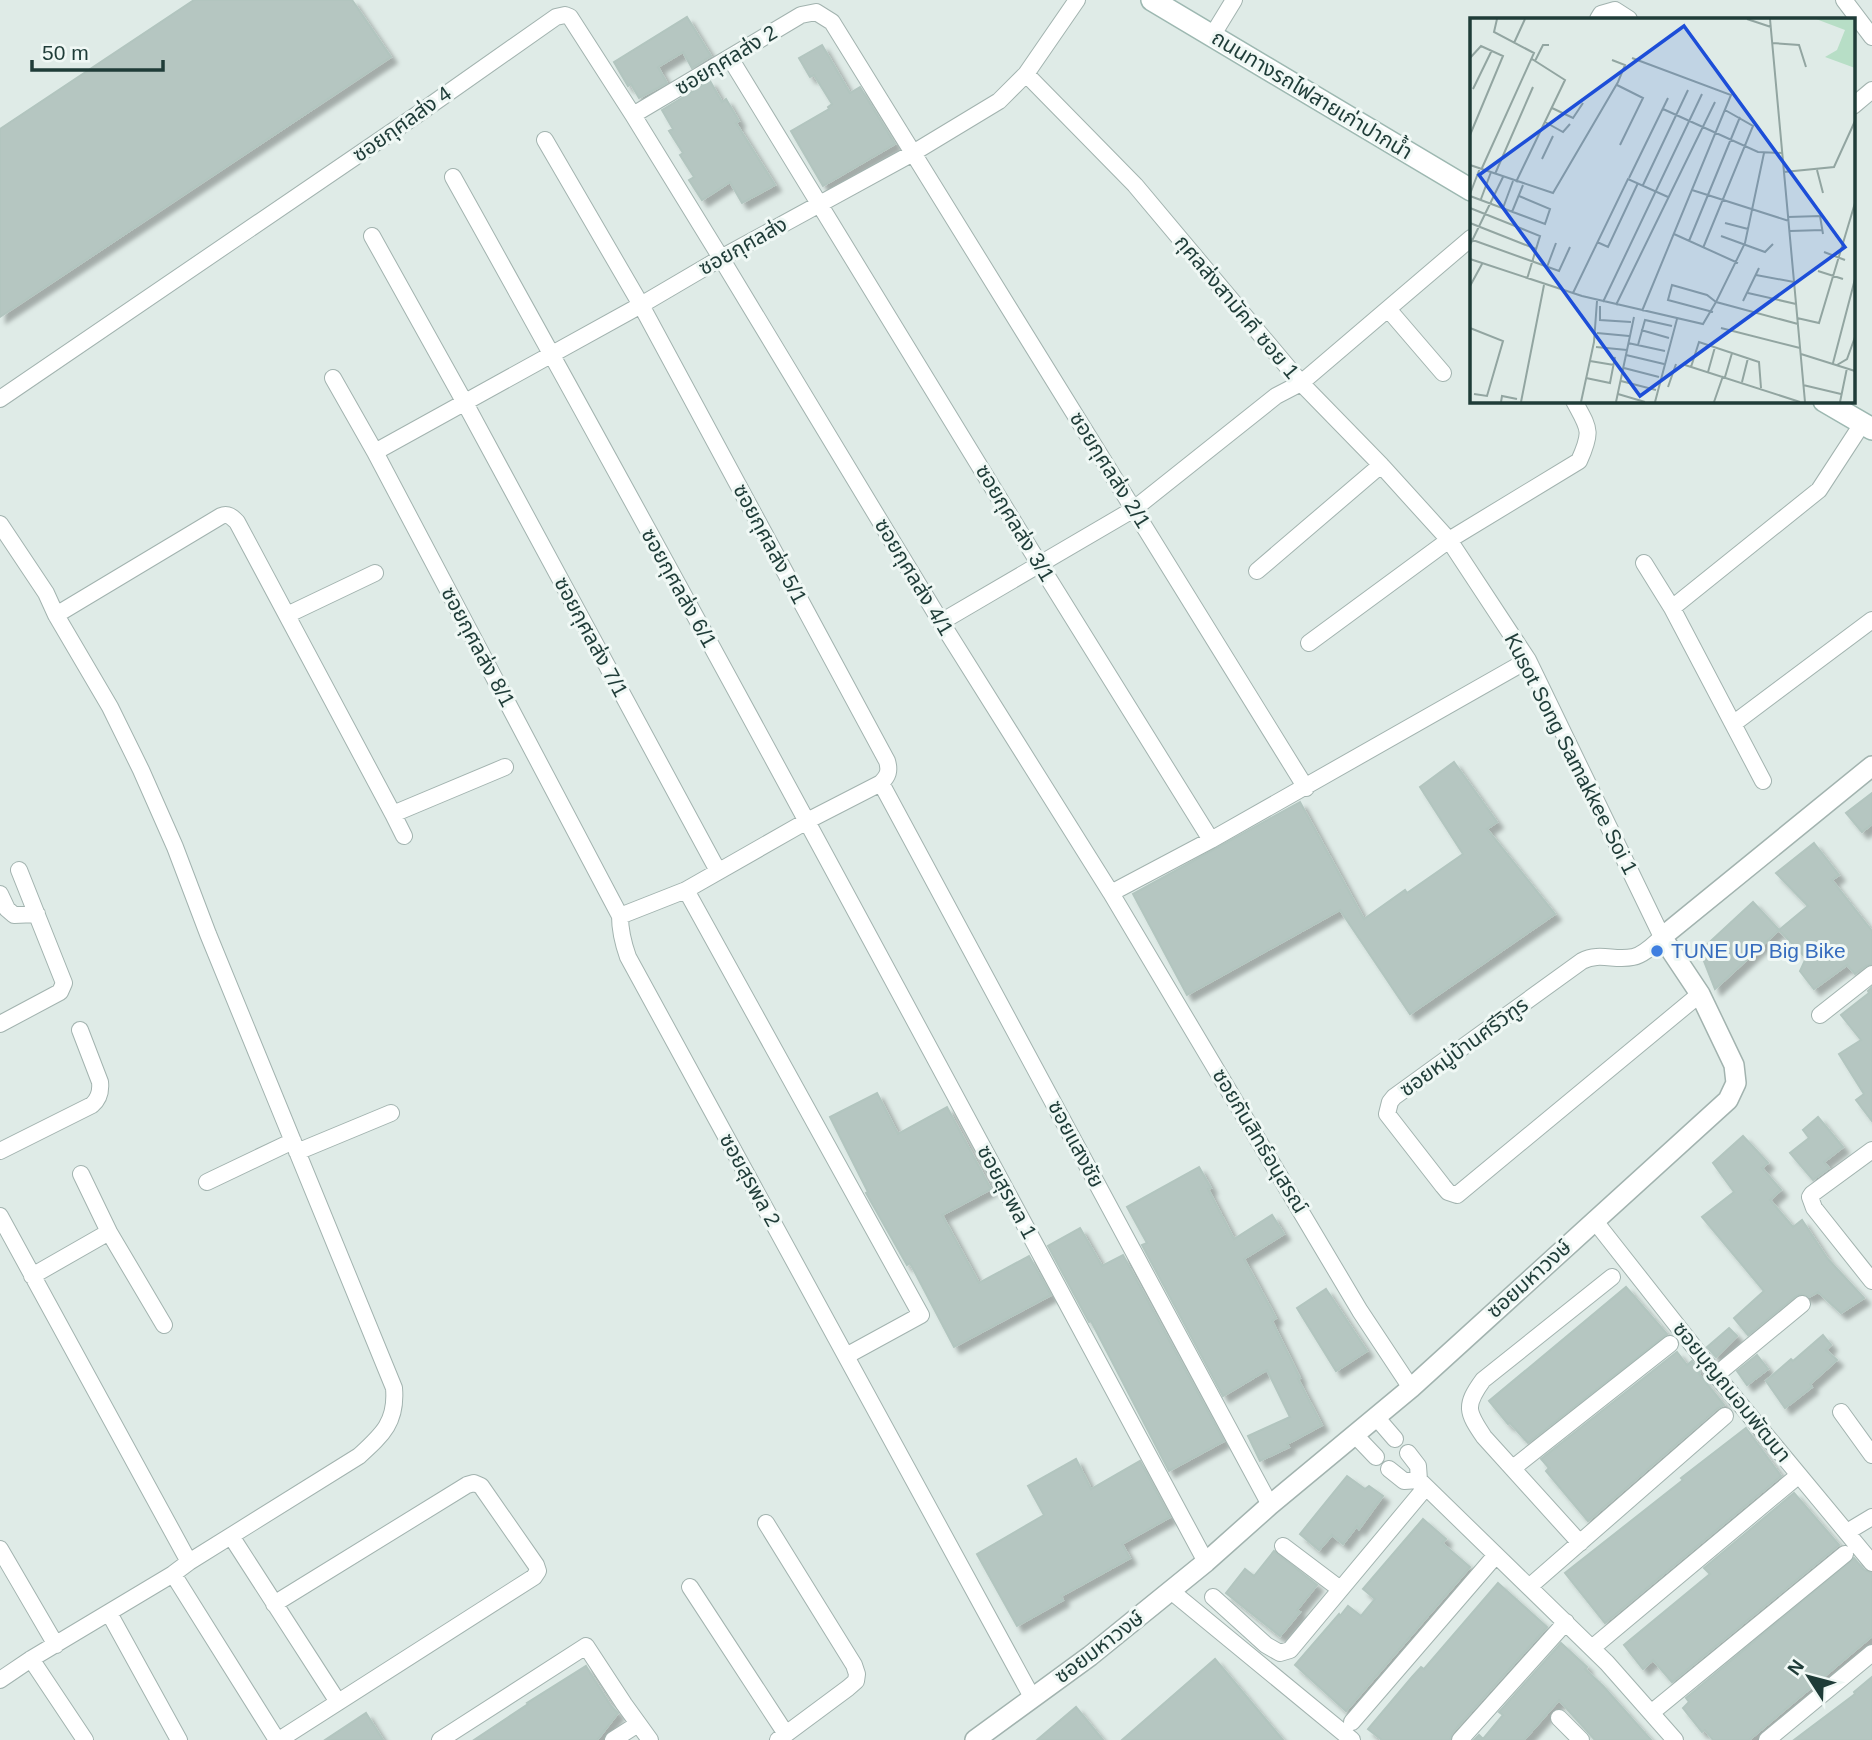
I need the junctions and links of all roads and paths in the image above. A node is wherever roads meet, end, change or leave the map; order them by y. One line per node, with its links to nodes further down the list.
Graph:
1 (1077, 0): 10 (street, ซอยกุศลส่ง)
2 (1152, 0): 7 (main road, ถนนทางรถไฟสายเก่าปากน้ำ)
3 (1234, 0): 7 (street)
4 (1844, 0): 8 (street)
5 (1599, 18): 6 (street)
6 (1627, 18)
7 (1212, 36): 17 (main road, ถนนทางรถไฟสายเก่าปากน้ำ)
8 (1872, 37)
9 (730, 58): 13 (street, ซอยกุศลส่ง 2); 15 (street, ซอยกุศลส่ง 2); 18 (street, ซอยกุศลส่ง 3/1)
10 (1026, 74): 15 (street, ซอยกุศลส่ง); 27 (street, กุศลส่งสามัคคี ซอย 1)
11 (1872, 90): 12 (street)
12 (1854, 105)
13 (633, 115): 21 (street, ซอยกุศลส่ง 4); 28 (street, ซอยกุศลส่ง 4)
14 (545, 140): 22 (street, ซอยกุศลส่ง 5/1)
15 (913, 153): 18 (street, ซอยกุศลส่ง); 35 (street, ซอยกุศลส่ง 2/1)
16 (453, 177): 24 (street, ซอยกุศลส่ง 6/1)
17 (1470, 189)
18 (821, 204): 21 (street, ซอยกุศลส่ง); 39 (street, ซอยกุศลส่ง 3/1)
19 (372, 236): 31 (street, ซอยกุศลส่ง 7/1)
20 (1470, 239): 23 (street)
21 (721, 258): 22 (street, ซอยกุศลส่ง); 46 (street, ซอยกุศลส่ง 4/1)
22 (641, 305): 24 (street, ซอยกุศลส่ง); 53 (street, ซอยกุศลส่ง 5/1)
23 (1388, 309): 25 (street); 27 (street)
24 (552, 354): 31 (street, ซอยกุศลส่ง); 56 (street, ซอยกุศลส่ง 6/1)
25 (1443, 373)
26 (333, 378): 33 (street, ซอยกุศลส่ง 8/1)
27 (1301, 383): 34 (street, กุศลส่งสามัคคี ซอย 1); 35 (street)
28 (0, 399)
29 (1575, 402): 37 (street)
30 (1826, 402): 32 (main road)
31 (465, 403): 33 (street, ซอยกุศลส่ง); 60 (street, ซอยกุศลส่ง 7/1)
32 (1867, 426): 42 (street)
33 (375, 452): 65 (street, ซอยกุศลส่ง 8/1)
34 (1381, 466): 37 (street, กุศลส่งสามัคคี ซอย 1); 40 (street)
35 (1134, 509): 39 (street); 54 (street, ซอยกุศลส่ง 2/1)
36 (0, 524): 43 (street)
37 (1450, 540): 47 (street); 48 (street, Kusot Song Samakkee Soi 1)
38 (1644, 563): 42 (street)
39 (1040, 565): 46 (street); 58 (street, ซอยกุศลส่ง 3/1)
40 (1258, 571)
41 (375, 573): 44 (street)
42 (1672, 608): 49 (street)
43 (56, 615): 44 (street); 73 (street)
44 (287, 615): 55 (street)
45 (1872, 620): 49 (street)
46 (941, 622): 62 (street, ซอยกุศลส่ง 4/1)
47 (1309, 643)
48 (1528, 660): 54 (street); 66 (street, Kusot Song Samakkee Soi 1)
49 (1733, 724): 52 (street)
50 (1872, 766): 66 (street)
51 (505, 767): 55 (street)
52 (1763, 781)
53 (881, 783): 56 (street); 102 (street, ซอยแสงชัย)
54 (1306, 788): 58 (street)
55 (394, 814): 57 (street)
56 (807, 821): 60 (street); 113 (street, ซอยสุรพล 1)
57 (404, 836)
58 (1211, 840): 62 (street)
59 (19, 870): 64 (street)
60 (718, 872): 61 (street)
61 (687, 890): 65 (street); 87 (street)
62 (1111, 893): 89 (street, ซอยกันสิทธ์อนุสรณ์)
63 (0, 894): 64 (street)
64 (37, 914): 70 (street)
65 (620, 916): 87 (street, ซอยสุรพล 2)
66 (1662, 937): 68 (street, ซอยมหาวงษ์); 68 (street, ซอยหมู่บ้านศรีวิฑูร)
67 (1872, 974): 69 (street)
68 (1699, 994): 79 (street, ซอยมหาวงษ์)
69 (1820, 1015)
70 (0, 1024)
71 (80, 1030): 75 (street)
72 (391, 1113): 73 (street)
73 (295, 1147): 77 (street); 106 (street)
74 (1872, 1150): 83 (street)
75 (0, 1151)
76 (81, 1174): 80 (street)
77 (206, 1182)
78 (0, 1216): 81 (street)
79 (1594, 1220): 88 (street, ซอยบุญถนอมพัฒนา); 89 (street, ซอยมหาวงษ์)
80 (109, 1232): 81 (street); 85 (street)
81 (32, 1276): 112 (street)
82 (1612, 1277): 98 (street)
83 (1872, 1281)
84 (1802, 1304): 88 (street)
85 (164, 1325)
86 (1670, 1344): 98 (street)
87 (846, 1356): 129 (street, ซอยสุรพล 2)
88 (1716, 1375): 105 (street, ซอยบุญถนอมพัฒนา)
89 (1410, 1388): 92 (street, ซอยมหาวงษ์)
90 (1841, 1412): 96 (street)
91 (1725, 1416): 107 (street)
92 (1376, 1417): 93 (street, ซอยมหาวงษ์); 94 (street)
93 (1354, 1434): 97 (street); 102 (street, ซอยมหาวงษ์)
94 (1395, 1439)
95 (1408, 1453): 101 (street)
96 (1872, 1454)
97 (1376, 1457)
98 (1513, 1468): 107 (street)
99 (1389, 1469): 101 (street)
100 (1793, 1480): 125 (street)
101 (1422, 1483): 110 (street); 118 (street)
102 (1270, 1505): 113 (street, ซอยมหาวงษ์)
103 (1872, 1517): 105 (street)
104 (766, 1522): 135 (street)
105 (1847, 1532): 114 (street, ซอยบุญถนอมพัฒนา)
106 (231, 1536): 112 (street); 121 (street)
107 (1580, 1543): 117 (street)
108 (1283, 1546): 118 (street)
109 (0, 1549): 124 (street)
110 (1496, 1555): 117 (street); 133 (street)
111 (1844, 1555): 131 (street)
112 (189, 1562): 115 (street)
113 (1206, 1562): 119 (street, ซอยมหาวงษ์)
114 (1872, 1563)
115 (173, 1574): 122 (street); 138 (street)
116 (690, 1587): 135 (street)
117 (1529, 1587): 123 (street)
118 (1340, 1589): 120 (street)
119 (1171, 1591): 129 (street, ซอยมหาวงษ์); 143 (street)
120 (1213, 1597)
121 (274, 1604): 130 (street); 130 (street)
122 (109, 1613): 124 (street); 137 (street)
123 (1566, 1622): 125 (street); 144 (street)
124 (56, 1645): 127 (street)
125 (1592, 1648): 131 (street)
126 (1872, 1653): 147 (street)
127 (31, 1659): 128 (street); 136 (street)
128 (0, 1680)
129 (1032, 1697): 142 (street, ซอยมหาวงษ์)
130 (338, 1702): 138 (street)
131 (1651, 1713): 146 (street)
132 (1559, 1717): 145 (street)
133 (1352, 1722)
134 (638, 1724): 139 (street); 140 (street); 141 (street)
135 (782, 1737)
136 (85, 1740)
137 (179, 1740)
138 (278, 1740)
139 (440, 1740)
140 (614, 1740)
141 (650, 1740)
142 (975, 1740)
143 (1352, 1740)
144 (1460, 1740)
145 (1581, 1740)
146 (1675, 1740)
147 (1767, 1740)

